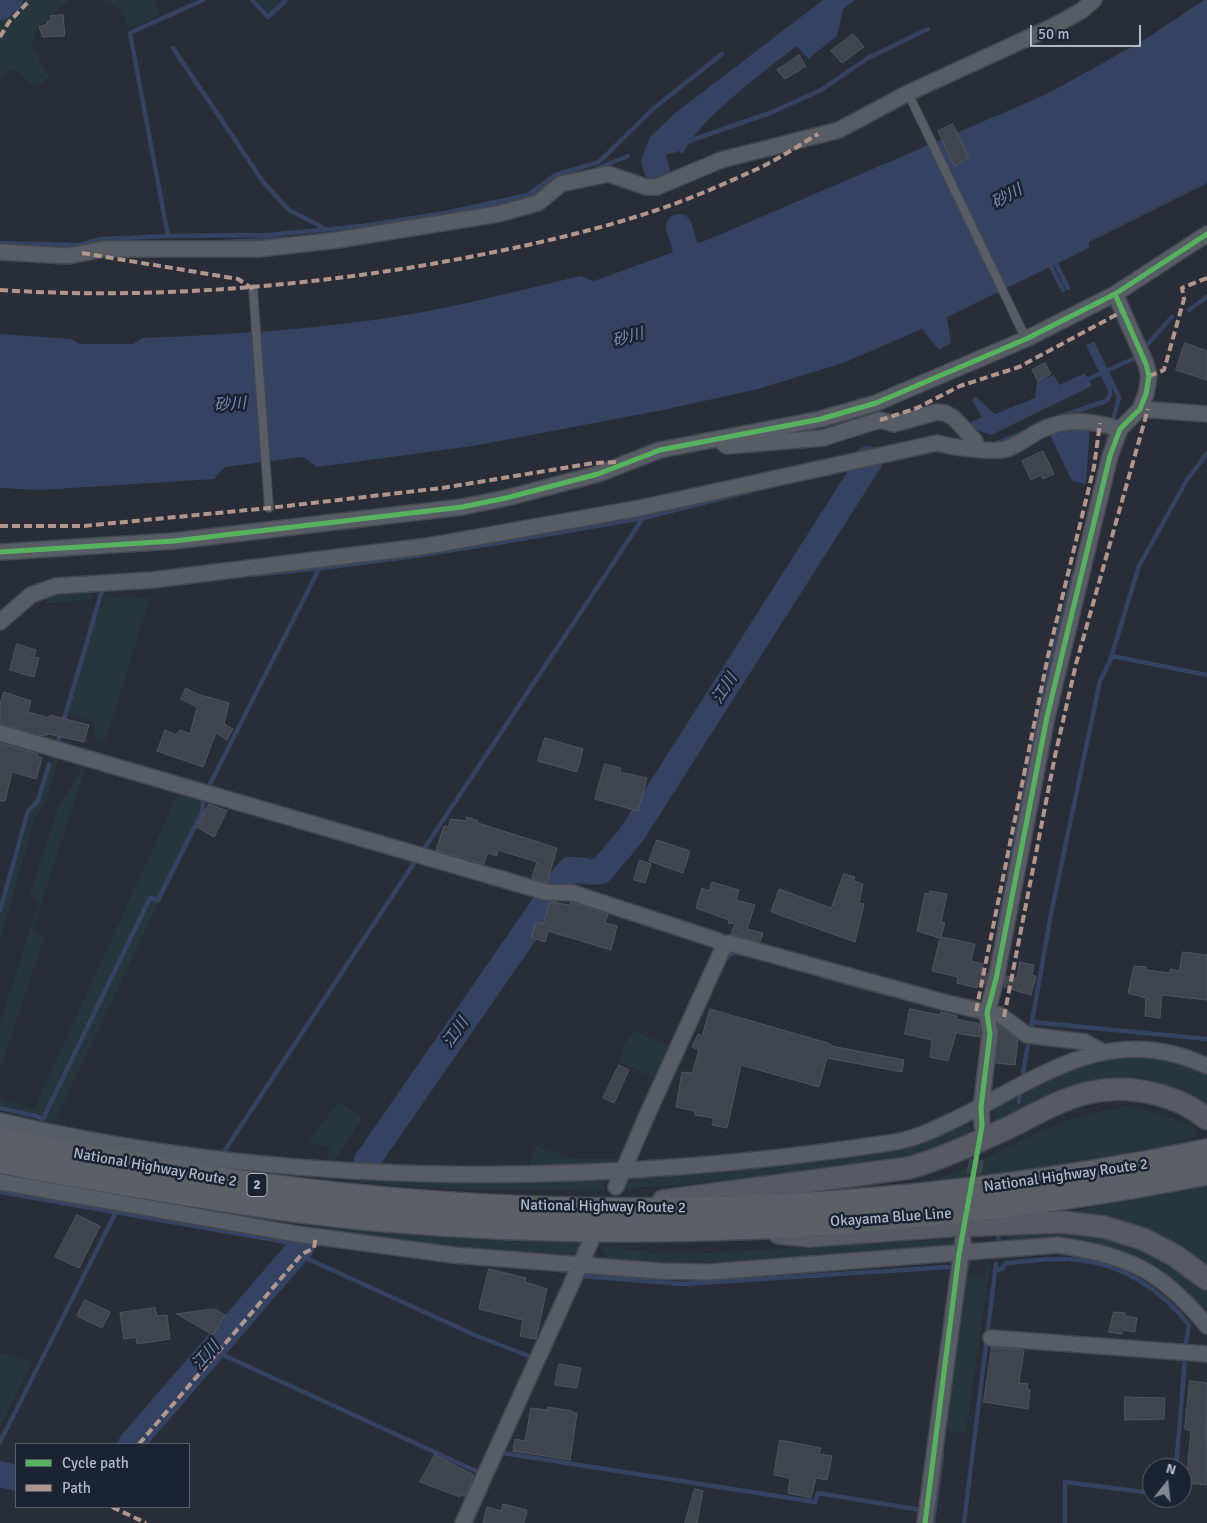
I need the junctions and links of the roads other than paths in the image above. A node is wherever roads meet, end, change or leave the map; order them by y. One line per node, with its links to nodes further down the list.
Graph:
1 (1094, 0): 2 (street)
2 (911, 100): 4 (street); 7 (lane)
3 (1207, 234): 6 (street)
4 (0, 252)
5 (253, 289): 13 (lane)
6 (1115, 294): 7 (street); 8 (street)
7 (1026, 339): 11 (street)
8 (1140, 409): 9 (street); 10 (street)
9 (1207, 414)
10 (1114, 427): 12 (street); 18 (street)
11 (716, 439): 12 (street); 14 (street)
12 (976, 448): 15 (street)
13 (269, 508)
14 (0, 552)
15 (0, 622)
16 (0, 733): 17 (street)
17 (724, 946): 18 (street); 28 (street)
18 (987, 1013): 19 (street); 21 (street)
19 (1103, 1052): 20 (street); 21 (street)
20 (1203, 1061)
21 (981, 1107): 24 (street); 28 (street)
22 (1207, 1119): 32 (main road)
23 (0, 1121): 28 (street)
24 (982, 1126)
25 (0, 1140): 32 (highway, National Highway Route 2 / 2)
26 (1207, 1152): 32 (highway, National Highway Route 2 / 2)
27 (0, 1160): 33 (highway, National Highway Route 2 / 2)
28 (624, 1172): 31 (street)
29 (1207, 1172): 33 (highway, National Highway Route 2 / 2)
30 (0, 1182): 36 (street)
31 (616, 1187)
32 (593, 1210)
33 (714, 1228): 37 (main road, Okayama Blue Line)
34 (591, 1241): 36 (street)
35 (961, 1247): 36 (street); 38 (street); 42 (street)
36 (580, 1264): 41 (street)
37 (1207, 1279)
38 (1207, 1326)
39 (992, 1338): 40 (street)
40 (1207, 1354)
41 (463, 1523)
42 (925, 1523)

